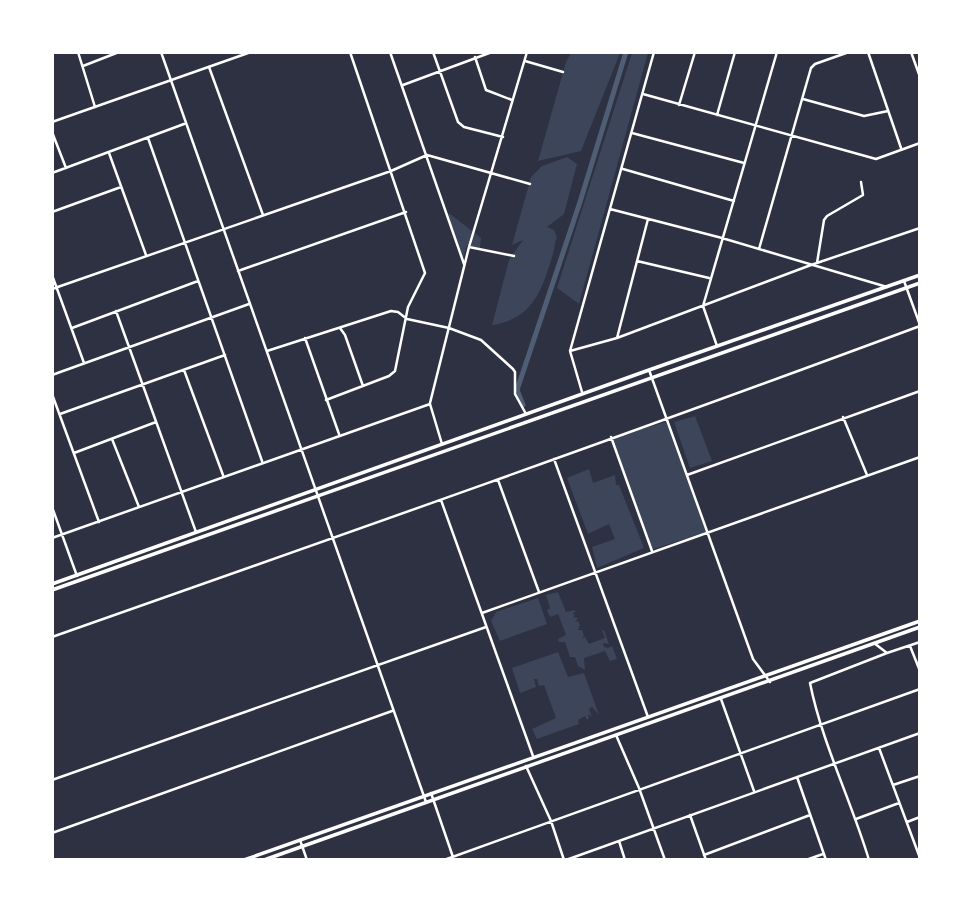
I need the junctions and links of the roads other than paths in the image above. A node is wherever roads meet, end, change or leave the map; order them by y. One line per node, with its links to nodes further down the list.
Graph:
1 (78, 52): 19 (street)
2 (119, 52): 19 (street)
3 (161, 52): 24 (street)
4 (251, 52): 20 (street)
5 (349, 52): 48 (street)
6 (390, 52): 25 (street)
7 (433, 52): 21 (street)
8 (492, 52): 17 (street)
9 (527, 52): 18 (street)
10 (654, 52): 26 (street)
11 (695, 52): 29 (street)
12 (735, 52): 32 (street)
13 (777, 52): 35 (street)
14 (849, 52): 27 (street)
15 (868, 52): 31 (street)
16 (911, 52): 23 (street)
17 (475, 57): 21 (street); 28 (street)
18 (525, 61): 22 (street); 28 (street)
19 (83, 66): 30 (street)
20 (209, 67): 24 (street); 58 (street)
21 (440, 71): 25 (street); 39 (street)
22 (564, 72)
23 (919, 77)
24 (170, 81): 30 (street); 34 (street)
25 (402, 85): 44 (street)
26 (643, 94): 29 (street); 37 (street)
27 (803, 99): 31 (street); 38 (street)
28 (513, 100): 39 (street)
29 (679, 105): 32 (street)
30 (95, 107): 33 (street)
31 (888, 111): 42 (street)
32 (717, 115): 35 (street)
33 (52, 122)
34 (184, 124): 40 (street); 61 (street)
35 (755, 125): 38 (street); 45 (street)
36 (52, 132): 46 (street)
37 (632, 133): 45 (street); 47 (street)
38 (793, 136): 42 (street); 65 (street)
39 (503, 137): 50 (street)
40 (148, 138): 43 (street); 63 (street)
41 (919, 143): 42 (street)
42 (902, 149)
43 (109, 153): 46 (street); 53 (street)
44 (426, 155): 48 (street); 50 (street); 71 (street)
45 (744, 163): 54 (street)
46 (66, 168): 49 (street)
47 (622, 169): 54 (street); 55 (street)
48 (391, 171): 57 (street); 58 (street)
49 (52, 173)
50 (491, 174): 52 (street); 64 (street)
51 (861, 182): 69 (street)
52 (530, 184)
53 (121, 187): 56 (street); 66 (street)
54 (734, 201): 62 (street)
55 (610, 209): 59 (street); 96 (street)
56 (52, 212)
57 (406, 212): 72 (street); 86 (street)
58 (263, 215): 61 (street)
59 (648, 219): 62 (street); 68 (street)
60 (919, 228): 69 (street)
61 (222, 229): 63 (street); 72 (street)
62 (722, 239): 65 (street); 75 (street)
63 (184, 242): 66 (street); 76 (street)
64 (468, 247): 67 (street); 71 (street)
65 (759, 249): 70 (street)
66 (146, 256): 81 (street)
67 (514, 256)
68 (637, 261): 75 (street); 92 (street)
69 (817, 262): 70 (street)
70 (811, 265): 79 (street); 83 (street)
71 (464, 266): 90 (street)
72 (238, 271): 82 (street)
73 (52, 275): 81 (street)
74 (919, 275): 77 (main road)
75 (710, 279): 83 (street)
76 (198, 281): 84 (street); 85 (street)
77 (904, 281): 79 (main road); 80 (street)
78 (919, 282): 80 (main road)
79 (888, 287): 93 (main road)
80 (906, 287): 87 (street); 102 (main road)
81 (55, 289): 88 (street)
82 (249, 304): 85 (street); 95 (street)
83 (703, 306): 92 (street); 93 (street)
84 (116, 312): 88 (street); 94 (street)
85 (212, 318): 94 (street); 97 (street)
86 (408, 319): 89 (street); 90 (street); 104 (street)
87 (919, 325): 113 (street)
88 (72, 328): 98 (street)
89 (340, 328): 91 (street); 104 (street)
90 (449, 328): 109 (street); 111 (street)
91 (305, 338): 95 (street); 108 (street)
92 (617, 338): 96 (street)
93 (717, 346): 100 (main road)
94 (129, 348): 98 (street); 103 (street)
95 (267, 351): 119 (street)
96 (570, 351): 107 (street)
97 (225, 355): 99 (street); 123 (street)
98 (84, 363): 101 (street)
99 (184, 370): 103 (street); 126 (street)
100 (649, 370): 102 (street); 107 (main road)
101 (52, 375)
102 (651, 377): 113 (street); 130 (main road)
103 (143, 385): 110 (street); 114 (street)
104 (363, 386): 108 (street)
105 (919, 391): 112 (street)
106 (52, 394): 110 (street)
107 (583, 394): 111 (main road)
108 (327, 400): 115 (street)
109 (430, 404): 115 (street); 118 (street)
110 (60, 414): 120 (street)
111 (526, 414): 118 (main road)
112 (843, 417): 124 (street); 125 (street)
113 (667, 420): 116 (street); 124 (street)
114 (157, 421): 117 (street); 129 (street)
115 (340, 435): 119 (street)
116 (611, 437): 122 (street); 140 (street)
117 (112, 439): 120 (street); 133 (street)
118 (442, 443): 128 (main road)
119 (301, 449): 123 (street); 128 (street)
120 (74, 453): 134 (street)
121 (919, 457): 125 (street)
122 (554, 459): 127 (street); 141 (street)
123 (262, 462): 126 (street)
124 (687, 475): 136 (street)
125 (867, 475): 136 (street)
126 (223, 476): 129 (street)
127 (497, 479): 131 (street); 146 (street)
128 (315, 489): 130 (street); 135 (main road)
129 (183, 493): 133 (street); 135 (street)
130 (317, 495): 139 (street); 143 (main road)
131 (441, 500): 139 (street); 147 (street)
132 (52, 507): 137 (street)
133 (139, 507): 134 (street)
134 (99, 522): 137 (street)
135 (196, 532): 142 (main road)
136 (707, 532): 140 (street); 158 (street)
137 (62, 535): 138 (street); 142 (street)
138 (52, 538)
139 (333, 538): 151 (street); 156 (street)
140 (652, 551): 141 (street)
141 (594, 573): 146 (street); 163 (street)
142 (77, 575): 143 (street); 144 (main road)
143 (79, 581): 145 (main road)
144 (52, 584)
145 (52, 590)
146 (539, 592): 147 (street)
147 (482, 613): 149 (street)
148 (919, 621): 158 (main road)
149 (486, 626): 156 (street); 169 (street)
150 (919, 627): 153 (main road)
151 (52, 637)
152 (919, 642): 154 (street)
153 (874, 643): 155 (street); 159 (main road)
154 (909, 646): 155 (street); 157 (street)
155 (887, 653): 164 (street)
156 (376, 664): 162 (street); 174 (street)
157 (919, 671)
158 (764, 674): 159 (street); 163 (main road)
159 (770, 681): 161 (main road)
160 (919, 689): 164 (street)
161 (721, 699): 166 (main road); 168 (street)
162 (393, 711): 179 (street); 190 (street)
163 (648, 717): 169 (main road)
164 (821, 723): 168 (street); 170 (street)
165 (919, 733): 167 (street)
166 (616, 735): 171 (main road); 176 (street)
167 (879, 748): 170 (street); 175 (street)
168 (740, 754): 176 (street); 177 (street)
169 (533, 757): 178 (main road)
170 (836, 764): 173 (street); 186 (street)
171 (526, 766): 180 (main road); 187 (street)
172 (919, 776): 175 (street)
173 (797, 777): 177 (street); 184 (street)
174 (52, 780)
175 (893, 785): 182 (street)
176 (639, 788): 187 (street); 189 (street)
177 (754, 791): 183 (street)
178 (431, 793): 179 (main road); 180 (street)
179 (424, 795): 181 (street); 191 (main road)
180 (433, 801): 181 (main road); 196 (street)
181 (426, 803): 193 (main road)
182 (900, 803): 186 (street); 188 (street)
183 (690, 815): 189 (street); 195 (street)
184 (810, 815): 194 (street); 195 (street)
185 (919, 817): 188 (street)
186 (856, 819): 207 (street)
187 (551, 821): 196 (street); 202 (street)
188 (907, 822): 197 (street)
189 (653, 827): 192 (street); 204 (street)
190 (52, 832)
191 (300, 840): 193 (street); 198 (main road)
192 (619, 841): 202 (street); 203 (street)
193 (302, 846): 199 (main road); 200 (street)
194 (824, 853): 205 (street); 206 (street)
195 (705, 857)
196 (454, 858): 201 (street)
197 (919, 858)
198 (244, 859)
199 (264, 859)
200 (307, 859)
201 (444, 859)
202 (565, 859)
203 (625, 859)
204 (665, 859)
205 (806, 859)
206 (826, 859)
207 (869, 859)

